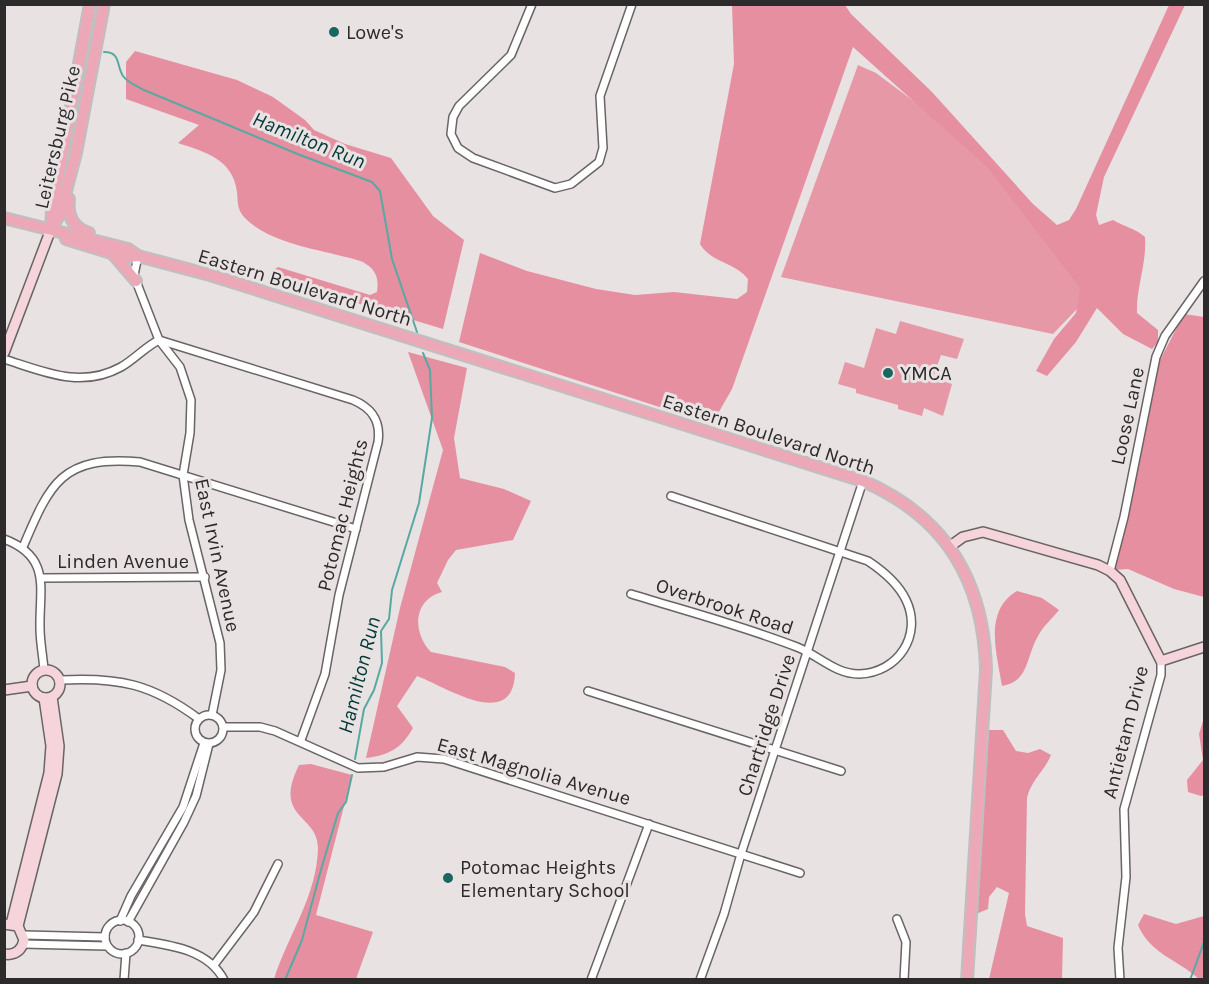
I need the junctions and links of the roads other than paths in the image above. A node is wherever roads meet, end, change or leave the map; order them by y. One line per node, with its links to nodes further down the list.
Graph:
1 (90, 4): 7 (main road, Leitersburg Pike)
2 (104, 4): 5 (main road, Leitersburg Pike)
3 (532, 4): 4 (street)
4 (632, 4)
5 (76, 153): 7 (main road, Leitersburg Pike); 8 (main road)
6 (4, 219): 7 (main road, Eastern Boulevard North)
7 (51, 229): 8 (main road, Eastern Boulevard North); 13 (street)
8 (109, 248): 9 (main road, Eastern Boulevard North); 10 (main road)
9 (138, 256): 10 (street); 16 (main road, Eastern Boulevard North)
10 (136, 281): 12 (street, East Irvin Avenue)
11 (1204, 281): 23 (street, Loose Lane)
12 (159, 340): 14 (street); 15 (street, East Irvin Avenue); 18 (street, Potomac Heights)
13 (4, 353)
14 (4, 358)
15 (183, 475): 18 (street); 20 (street); 25 (street, East Irvin Avenue)
16 (863, 481): 21 (main road, Eastern Boulevard North); 22 (street, Chartridge Drive)
17 (671, 496): 22 (street)
18 (356, 529): 39 (street, Potomac Heights)
19 (4, 539): 20 (street)
20 (23, 547): 24 (street)
21 (949, 547): 23 (street); 63 (main road, Eastern Boulevard North)
22 (840, 550): 28 (street, Chartridge Drive); 28 (street)
23 (1110, 571): 29 (street, Antietam Drive)
24 (42, 578): 25 (street, Linden Avenue); 30 (street)
25 (205, 578): 36 (street, East Irvin Avenue)
26 (631, 594): 28 (street, Overbrook Road)
27 (1204, 647): 29 (street)
28 (807, 652): 41 (street, Chartridge Drive)
29 (1161, 661): 64 (street, Antietam Drive)
30 (44, 670): 31 (street); 32 (street)
31 (61, 681): 35 (street); 37 (street)
32 (32, 686): 33 (street); 35 (street)
33 (4, 690)
34 (588, 691): 41 (street)
35 (48, 698): 50 (street)
36 (212, 715): 37 (street); 38 (street)
37 (199, 719): 40 (street)
38 (224, 727): 39 (street, East Magnolia Avenue); 40 (street)
39 (301, 740): 43 (street, East Magnolia Avenue)
40 (207, 743): 48 (street); 49 (street)
41 (776, 751): 42 (street); 44 (street, Chartridge Drive)
42 (841, 771)
43 (649, 824): 44 (street, East Magnolia Avenue); 60 (street)
44 (741, 854): 46 (street, East Magnolia Avenue); 61 (street, Chartridge Drive)
45 (278, 864): 57 (street)
46 (800, 873)
47 (897, 919): 62 (street)
48 (120, 921): 49 (street); 51 (street)
49 (128, 922): 53 (street)
50 (11, 925): 52 (street)
51 (105, 937): 52 (street); 54 (street)
52 (24, 940): 54 (street); 56 (street)
53 (138, 940): 55 (street); 57 (street)
54 (107, 946): 55 (street)
55 (126, 953): 58 (street)
56 (4, 954)
57 (214, 965): 59 (street)
58 (124, 980)
59 (224, 980)
60 (591, 980)
61 (700, 980)
62 (904, 980)
63 (967, 980)
64 (1120, 980)

